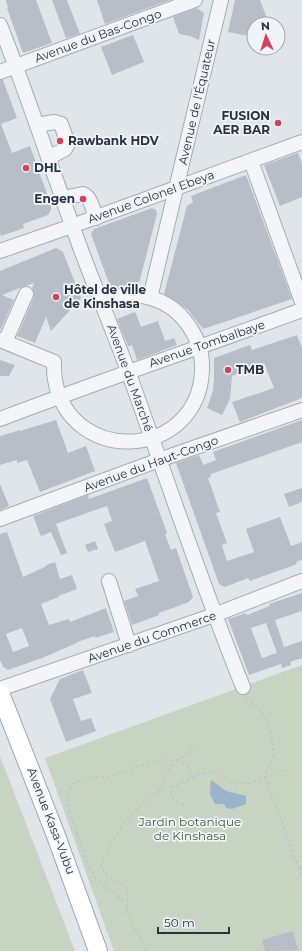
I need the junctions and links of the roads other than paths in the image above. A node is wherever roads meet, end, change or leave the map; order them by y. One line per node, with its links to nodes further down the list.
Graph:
1 (195, 0): 4 (street, Avenue du Bas-Congo)
2 (221, 0): 10 (street, Avenue de l'Équateur)
3 (0, 25): 4 (street, Avenue du Marché)
4 (16, 66): 5 (street, Avenue du Bas-Congo); 6 (street, Avenue du Marché)
5 (0, 72)
6 (37, 125): 8 (street, Avenue du Marché); 8 (street)
7 (302, 142): 9 (street, Avenue Colonel Ebeya)
8 (48, 158): 11 (street, Avenue du Marché)
9 (251, 161): 10 (street, Avenue Colonel Ebeya); 16 (street)
10 (176, 189): 12 (street, Avenue Colonel Ebeya); 17 (street, Avenue de l'Équateur)
11 (62, 198): 12 (street); 13 (street, Avenue du Marché)
12 (96, 218): 13 (street, Avenue Colonel Ebeya)
13 (72, 226): 14 (street, Avenue Colonel Ebeya); 18 (street, Avenue du Marché)
14 (0, 251)
15 (26, 294): 20 (street)
16 (301, 296)
17 (150, 298): 18 (street); 21 (street)
18 (101, 300): 22 (street, Avenue du Marché)
19 (302, 310): 21 (street, Avenue Tombalbaye)
20 (2, 341): 23 (street)
21 (200, 347): 22 (street, Avenue Tombalbaye); 26 (street)
22 (128, 372): 23 (street, Avenue Tombalbaye); 26 (street, Avenue du Marché)
23 (60, 396): 25 (street, Avenue Tombalbaye); 26 (street)
24 (302, 410): 27 (street, Avenue du Haut-Congo)
25 (0, 419)
26 (151, 438): 27 (street, Avenue du Marché)
27 (159, 460): 28 (street, Avenue du Haut-Congo); 31 (street, Avenue du Marché)
28 (0, 519)
29 (109, 581): 32 (street)
30 (302, 581): 31 (street, Avenue du Commerce)
31 (214, 615): 32 (street, Avenue du Commerce); 33 (street, Avenue du Marché)
32 (129, 645): 34 (street, Avenue du Commerce)
33 (243, 687)
34 (0, 689)
35 (0, 693): 36 (main road, Avenue Kasa-Vubu)
36 (98, 951)

